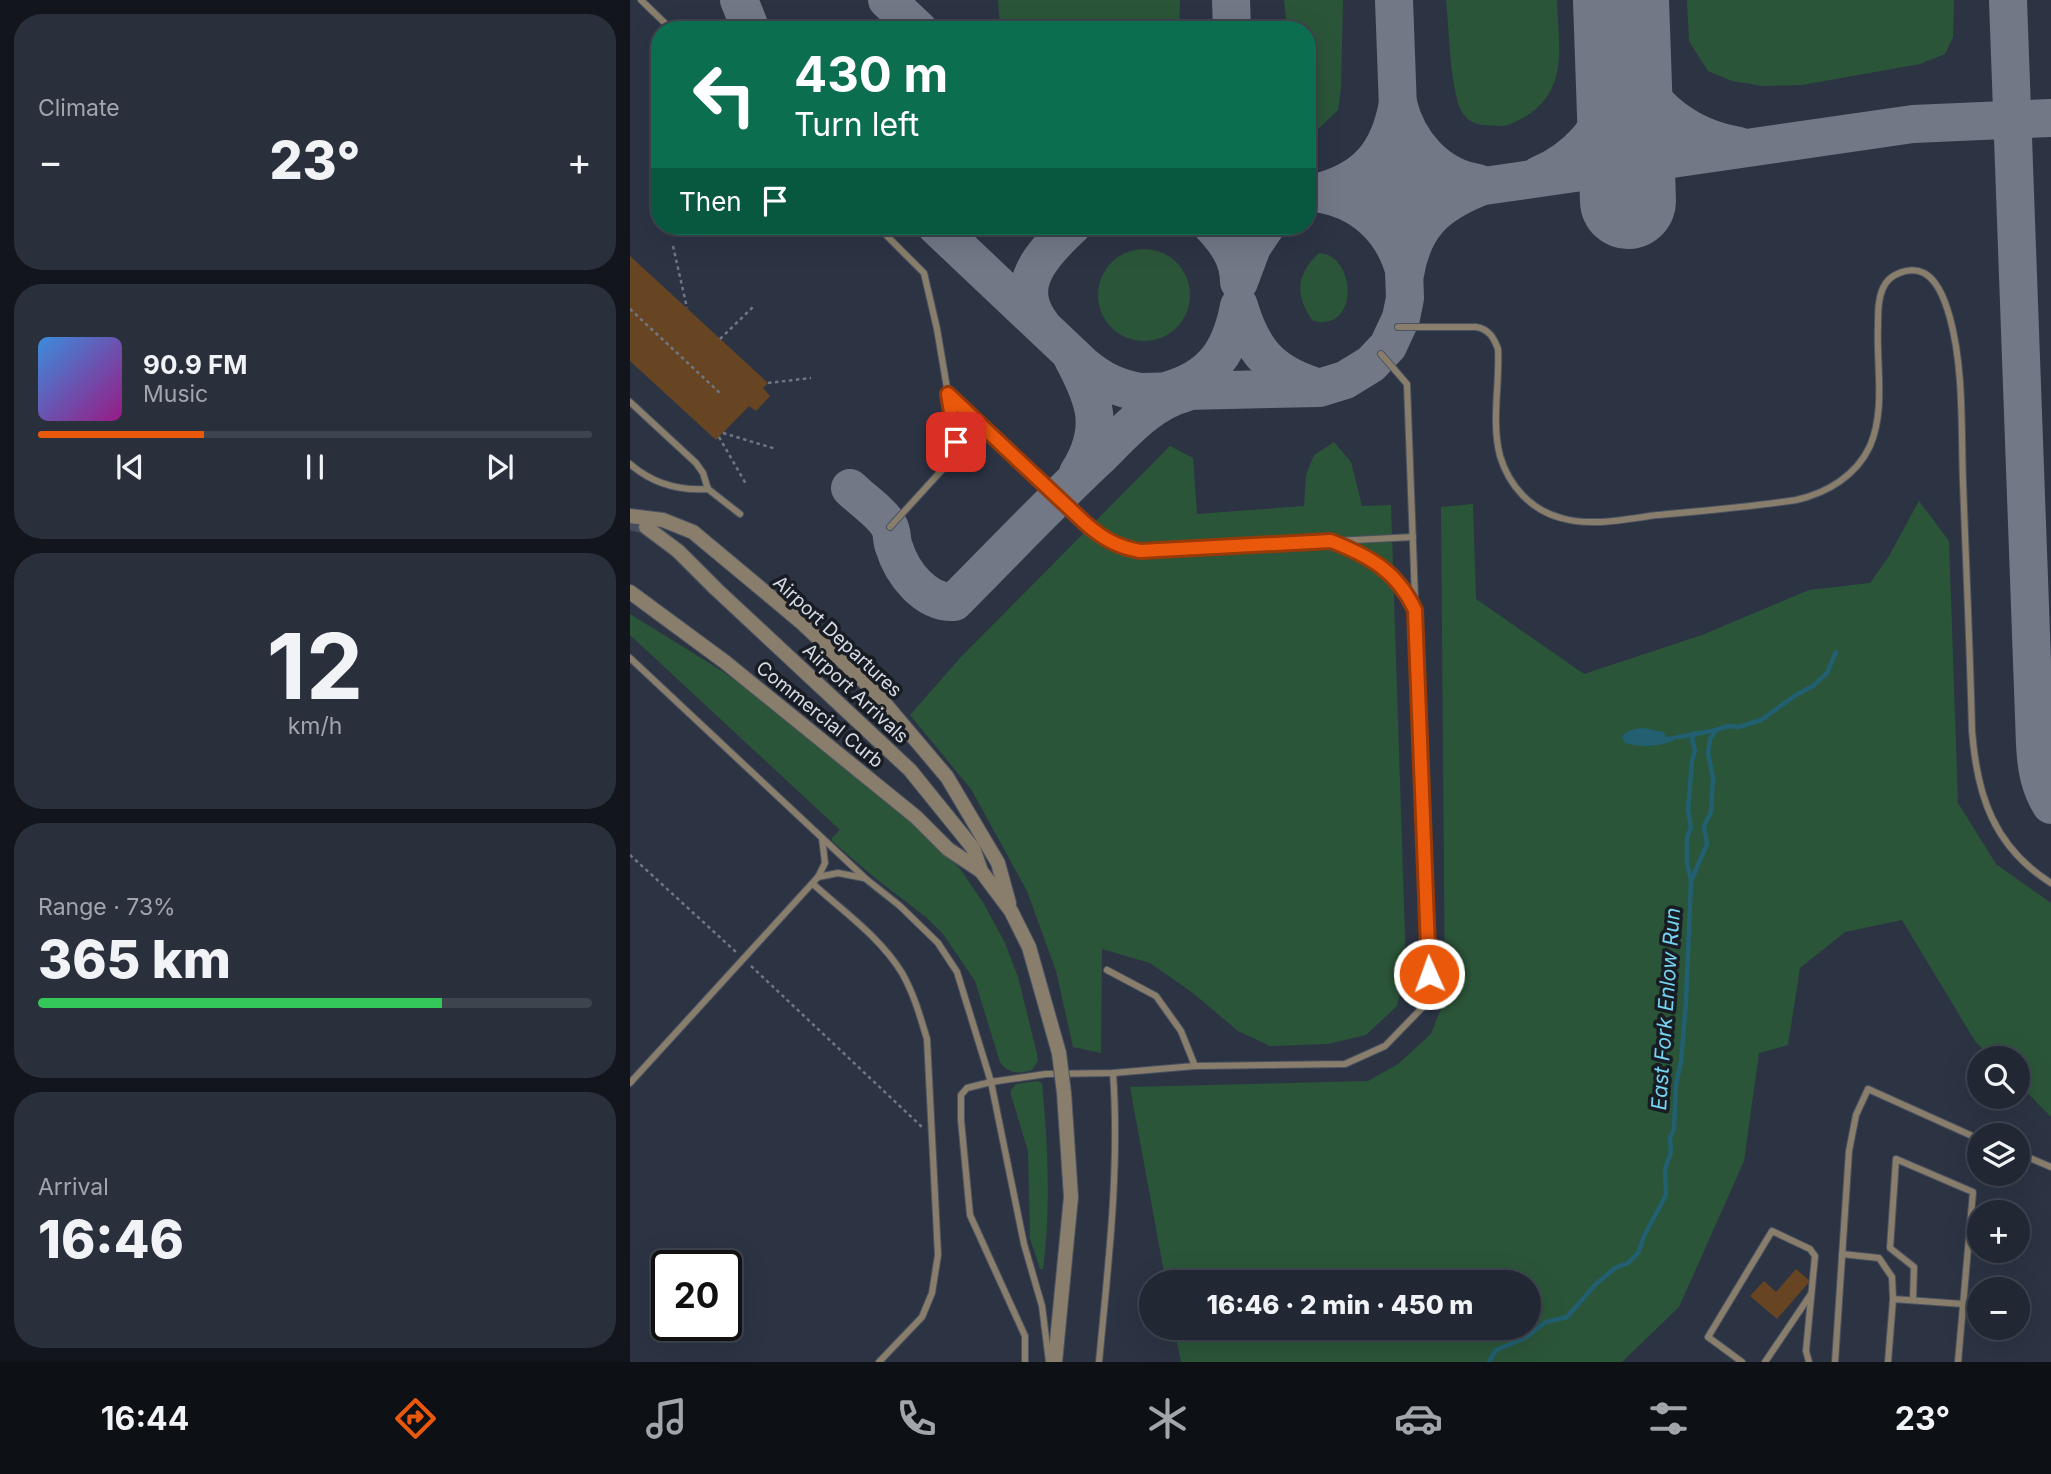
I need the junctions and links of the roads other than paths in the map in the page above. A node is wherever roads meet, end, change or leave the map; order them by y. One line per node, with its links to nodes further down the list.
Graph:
1 (641, 0): 2 (lane)
2 (663, 21)
3 (886, 235): 6 (lane)
4 (1398, 327): 23 (lane)
5 (1381, 355): 14 (lane)
6 (948, 394): 13 (lane); 15 (lane)
7 (630, 402): 9 (lane)
8 (630, 464): 9 (lane)
9 (708, 489): 10 (lane)
10 (740, 514)
11 (630, 516): 25 (street, Airport Departures)
12 (646, 527): 20 (street, Airport Arrivals)
13 (890, 527)
14 (1412, 537): 15 (lane); 17 (lane)
15 (1331, 541): 17 (lane)
16 (630, 592): 20 (street, Commercial Curb)
17 (1415, 610): 27 (lane)
18 (630, 658): 19 (lane)
19 (822, 838): 21 (lane); 22 (lane)
20 (981, 871): 25 (street, Airport Arrivals)
21 (818, 877): 22 (lane); 24 (lane)
22 (866, 879): 29 (lane)
23 (2051, 883)
24 (813, 884): 30 (lane); 39 (lane)
25 (1011, 911): 42 (street, bridge)
26 (1107, 970): 27 (lane)
27 (1195, 1066): 28 (lane)
28 (1113, 1073): 29 (lane); 43 (lane)
29 (991, 1082): 40 (lane); 41 (lane)
30 (630, 1083)
31 (1967, 1134): 34 (lane)
32 (2030, 1158): 33 (lane)
33 (2051, 1167)
34 (1842, 1254): 36 (lane); 47 (lane)
35 (1812, 1292): 44 (lane); 45 (lane); 46 (lane)
36 (1893, 1299): 37 (lane); 48 (lane)
37 (1913, 1300): 38 (lane); 38 (lane)
38 (1963, 1304): 49 (lane)
39 (879, 1362)
40 (1025, 1362)
41 (1049, 1362)
42 (1055, 1362)
43 (1098, 1362)
44 (1742, 1362)
45 (1765, 1362)
46 (1809, 1362)
47 (1835, 1362)
48 (1888, 1362)
49 (1958, 1362)

